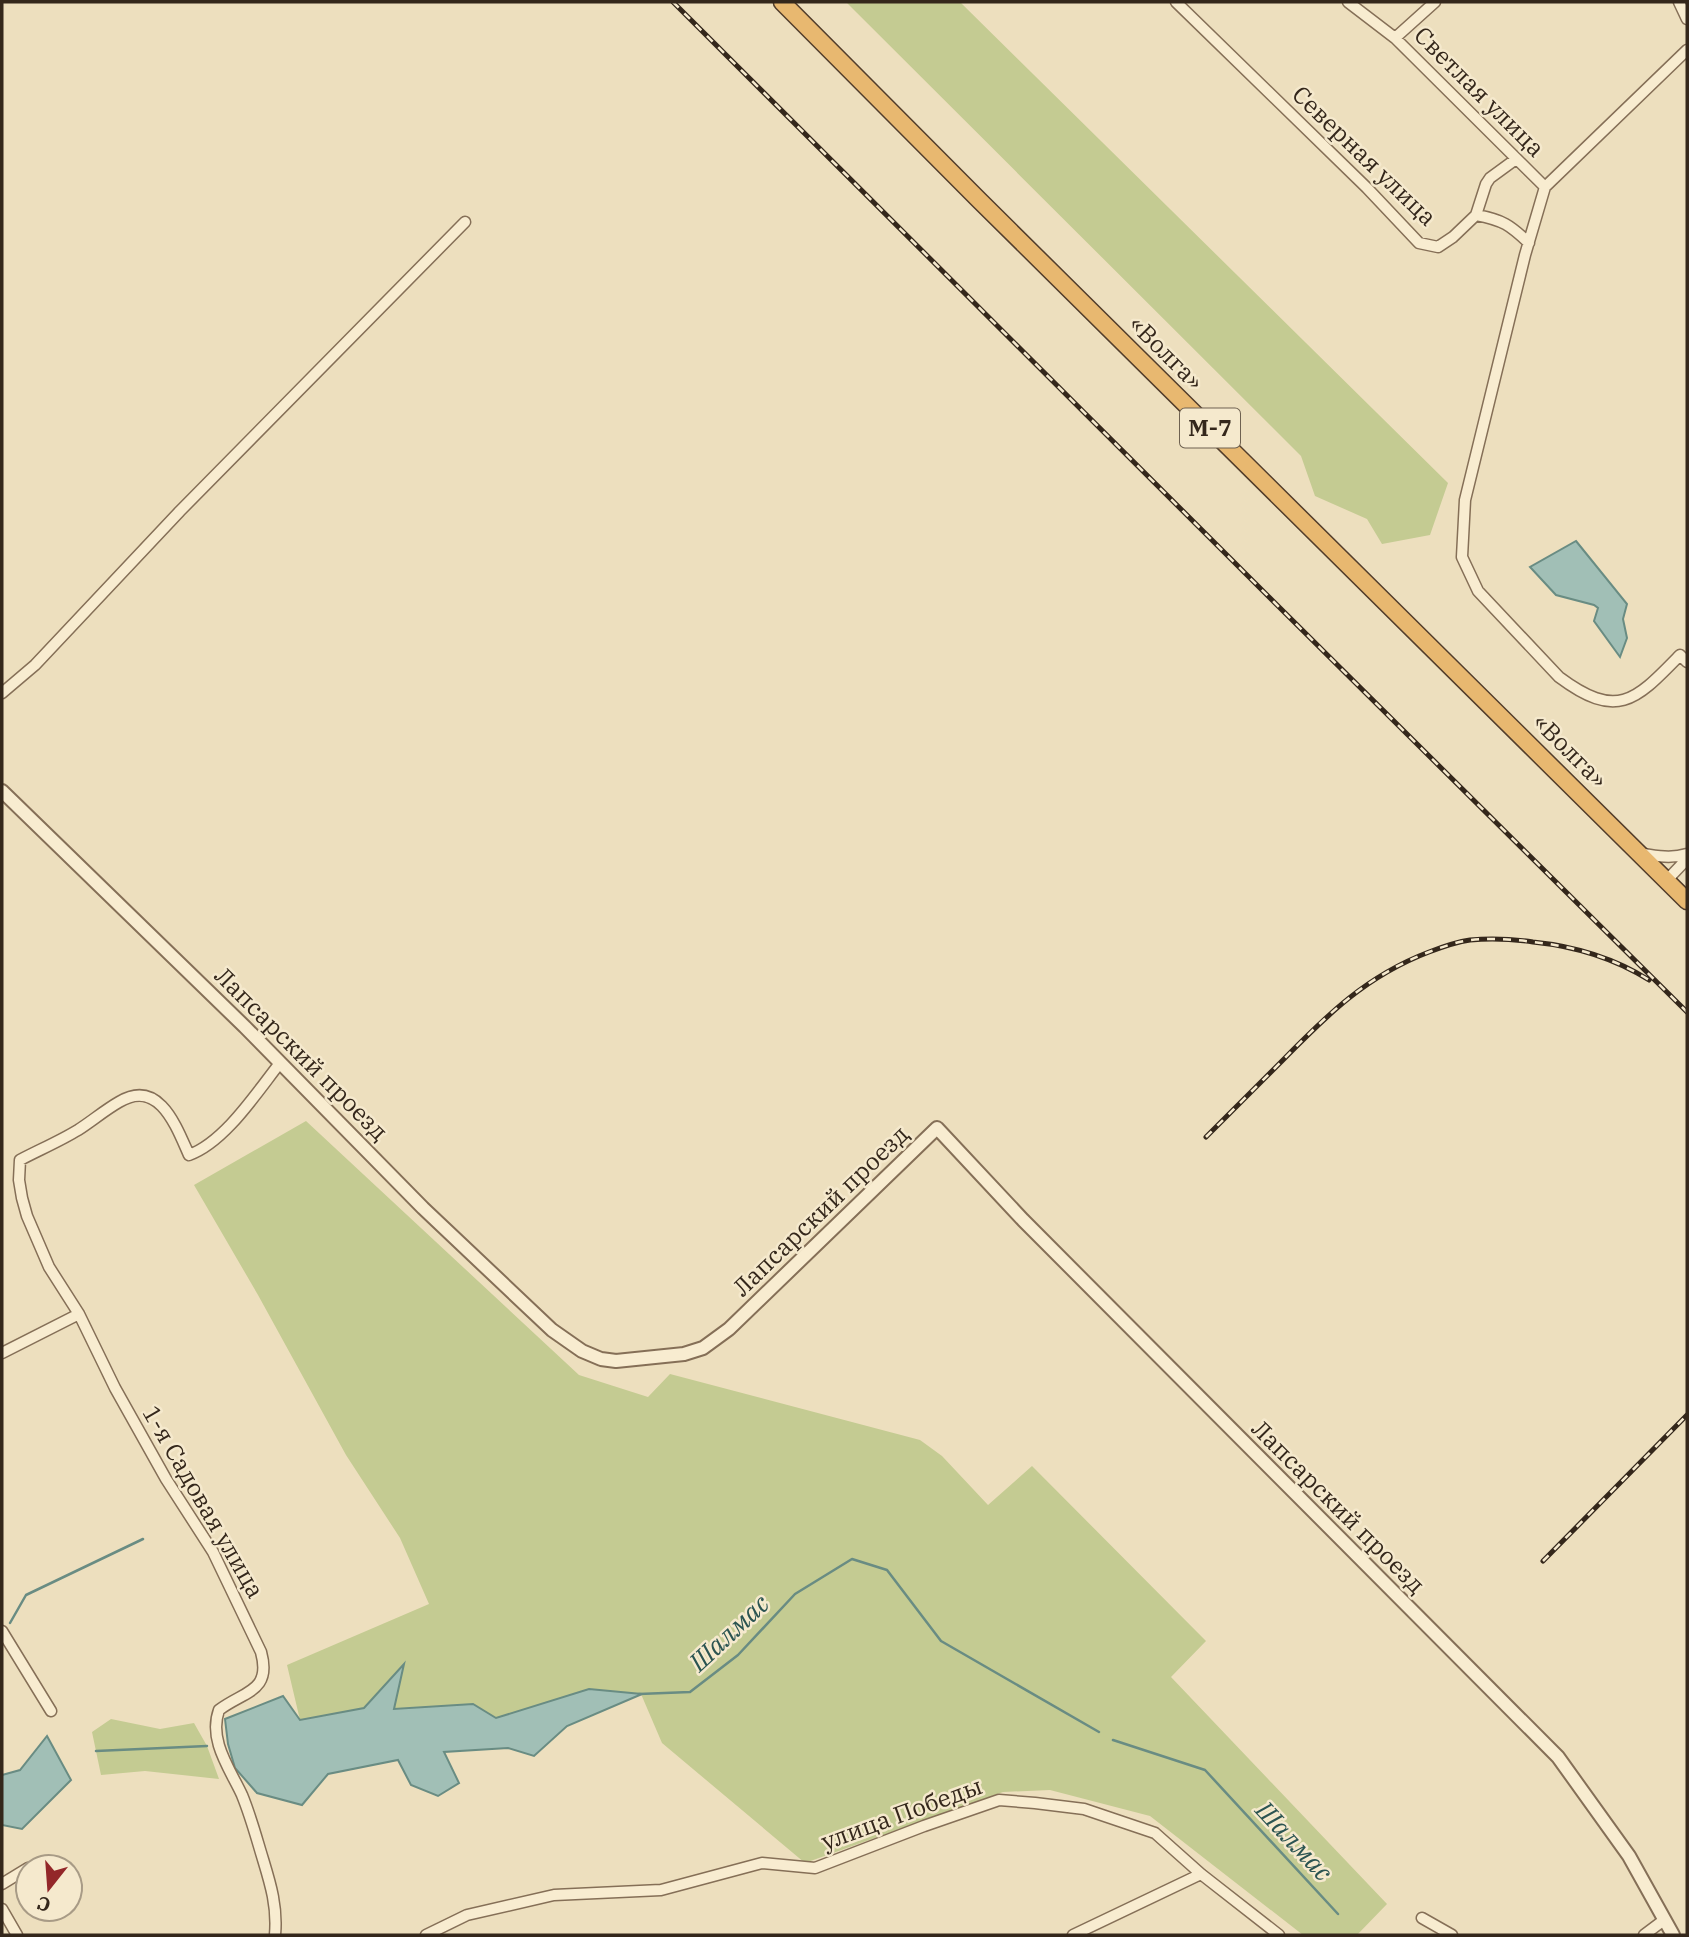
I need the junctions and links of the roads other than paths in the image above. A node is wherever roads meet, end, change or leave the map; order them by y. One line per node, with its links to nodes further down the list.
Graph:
1 (782, 2): 17 (highway, «Волга» / М-7)
2 (1176, 2): 11 (street, Северная улица)
3 (1348, 2): 7 (street, Светлая улица)
4 (1435, 2): 7 (street)
5 (1679, 2): 6 (street)
6 (1687, 19)
7 (1395, 38): 9 (street, Светлая улица)
8 (1686, 54): 10 (street)
9 (1517, 159): 10 (street, Светлая улица); 11 (street, Северная улица)
10 (1545, 187): 13 (street)
11 (1476, 215): 13 (street)
12 (466, 222): 15 (street)
13 (1529, 243): 14 (street)
14 (1687, 662)
15 (2, 693)
16 (2, 791): 21 (street, Лапсарский проезд)
17 (1639, 853): 18 (street); 19 (highway, «Волга»)
18 (1687, 857): 19 (street)
19 (1667, 880): 20 (highway, «Волга»)
20 (1687, 901)
21 (280, 1063): 22 (street, 1-я Садовая улица); 29 (street, Лапсарский проезд)
22 (79, 1314): 23 (street); 31 (street, 1-я Садовая улица)
23 (2, 1353)
24 (2, 1631): 25 (street)
25 (51, 1711)
26 (1201, 1874): 32 (street, улица Победы); 33 (street); 34 (street, улица Победы)
27 (2, 1909): 30 (street)
28 (1422, 1918): 35 (street)
29 (1664, 1920): 36 (street); 37 (street, Лапсарский проезд)
30 (17, 1935)
31 (275, 1935)
32 (426, 1935)
33 (1073, 1935)
34 (1279, 1935)
35 (1452, 1935)
36 (1644, 1935)
37 (1673, 1935)

